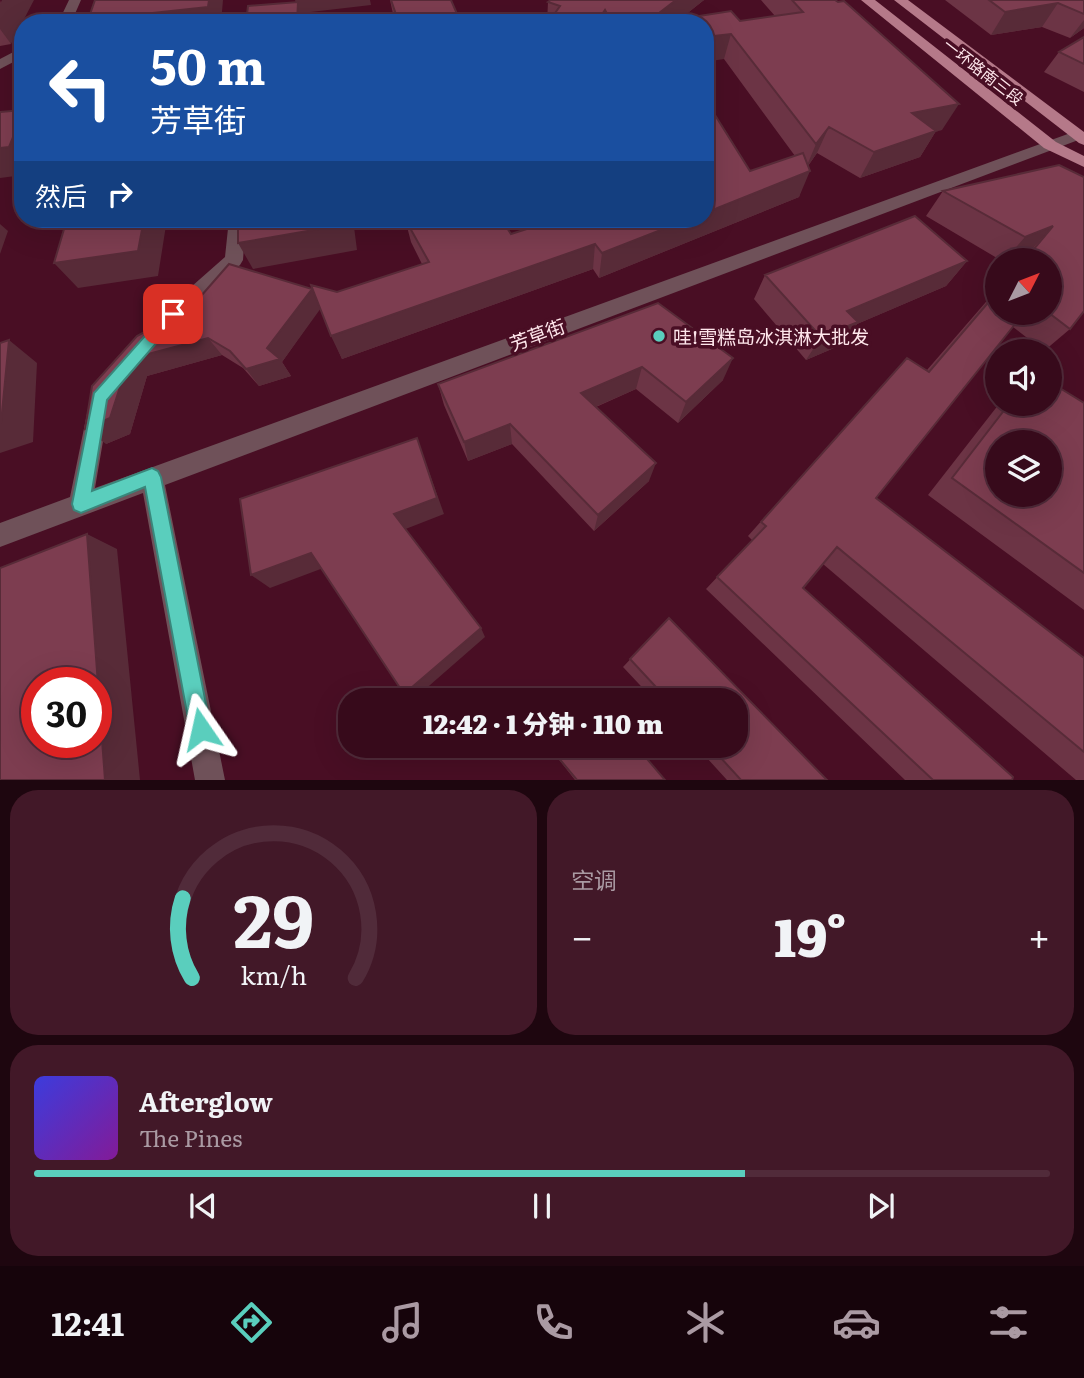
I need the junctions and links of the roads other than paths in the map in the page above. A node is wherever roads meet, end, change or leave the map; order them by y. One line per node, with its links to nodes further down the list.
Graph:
1 (867, 0): 4 (main road, 一环路南三段)
2 (900, 0): 3 (main road, 一环路南三段)
3 (1080, 138): 4 (street, 芳草街)
4 (1050, 145): 5 (main road, 一环路南三段); 9 (street, 芳草街)
5 (1084, 162)
6 (236, 228): 7 (street)
7 (136, 356)
8 (109, 387): 10 (street)
9 (152, 477): 10 (street, 芳草街); 12 (street)
10 (81, 504): 11 (street, 芳草街)
11 (0, 535)
12 (210, 779)

